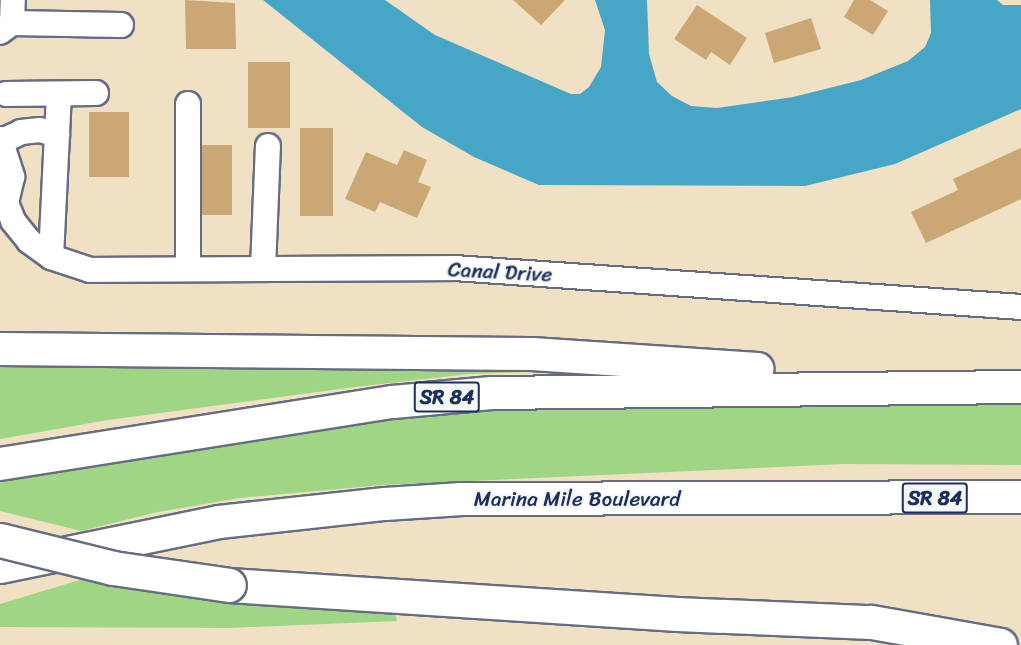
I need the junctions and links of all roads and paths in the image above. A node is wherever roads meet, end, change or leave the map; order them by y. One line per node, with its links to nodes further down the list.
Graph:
1 (8, 18): 2 (street)
2 (121, 25)
3 (96, 93): 5 (street)
4 (6, 94): 5 (street)
5 (59, 94): 7 (street)
6 (188, 104): 12 (street)
7 (57, 135): 8 (street); 11 (street)
8 (0, 141): 10 (street, Canal Drive)
9 (268, 146): 13 (street)
10 (2, 198): 11 (street, Canal Drive)
11 (51, 257): 12 (street, Canal Drive)
12 (188, 269): 13 (street, Canal Drive)
13 (263, 269): 14 (street, Canal Drive)
14 (1021, 307)
15 (0, 349): 17 (main road)
16 (1021, 387): 17 (main road, SR 84)
17 (899, 388): 18 (main road, SR 84)
18 (0, 464)
19 (1021, 497): 20 (main road, Marina Mile Boulevard / SR 84)
20 (135, 538): 22 (main road, SR 84); 23 (main road)
21 (0, 540): 25 (highway, bridge)
22 (0, 567)
23 (0, 583)
24 (979, 645): 25 (highway)
25 (1000, 645): 26 (highway)
26 (1021, 645)

